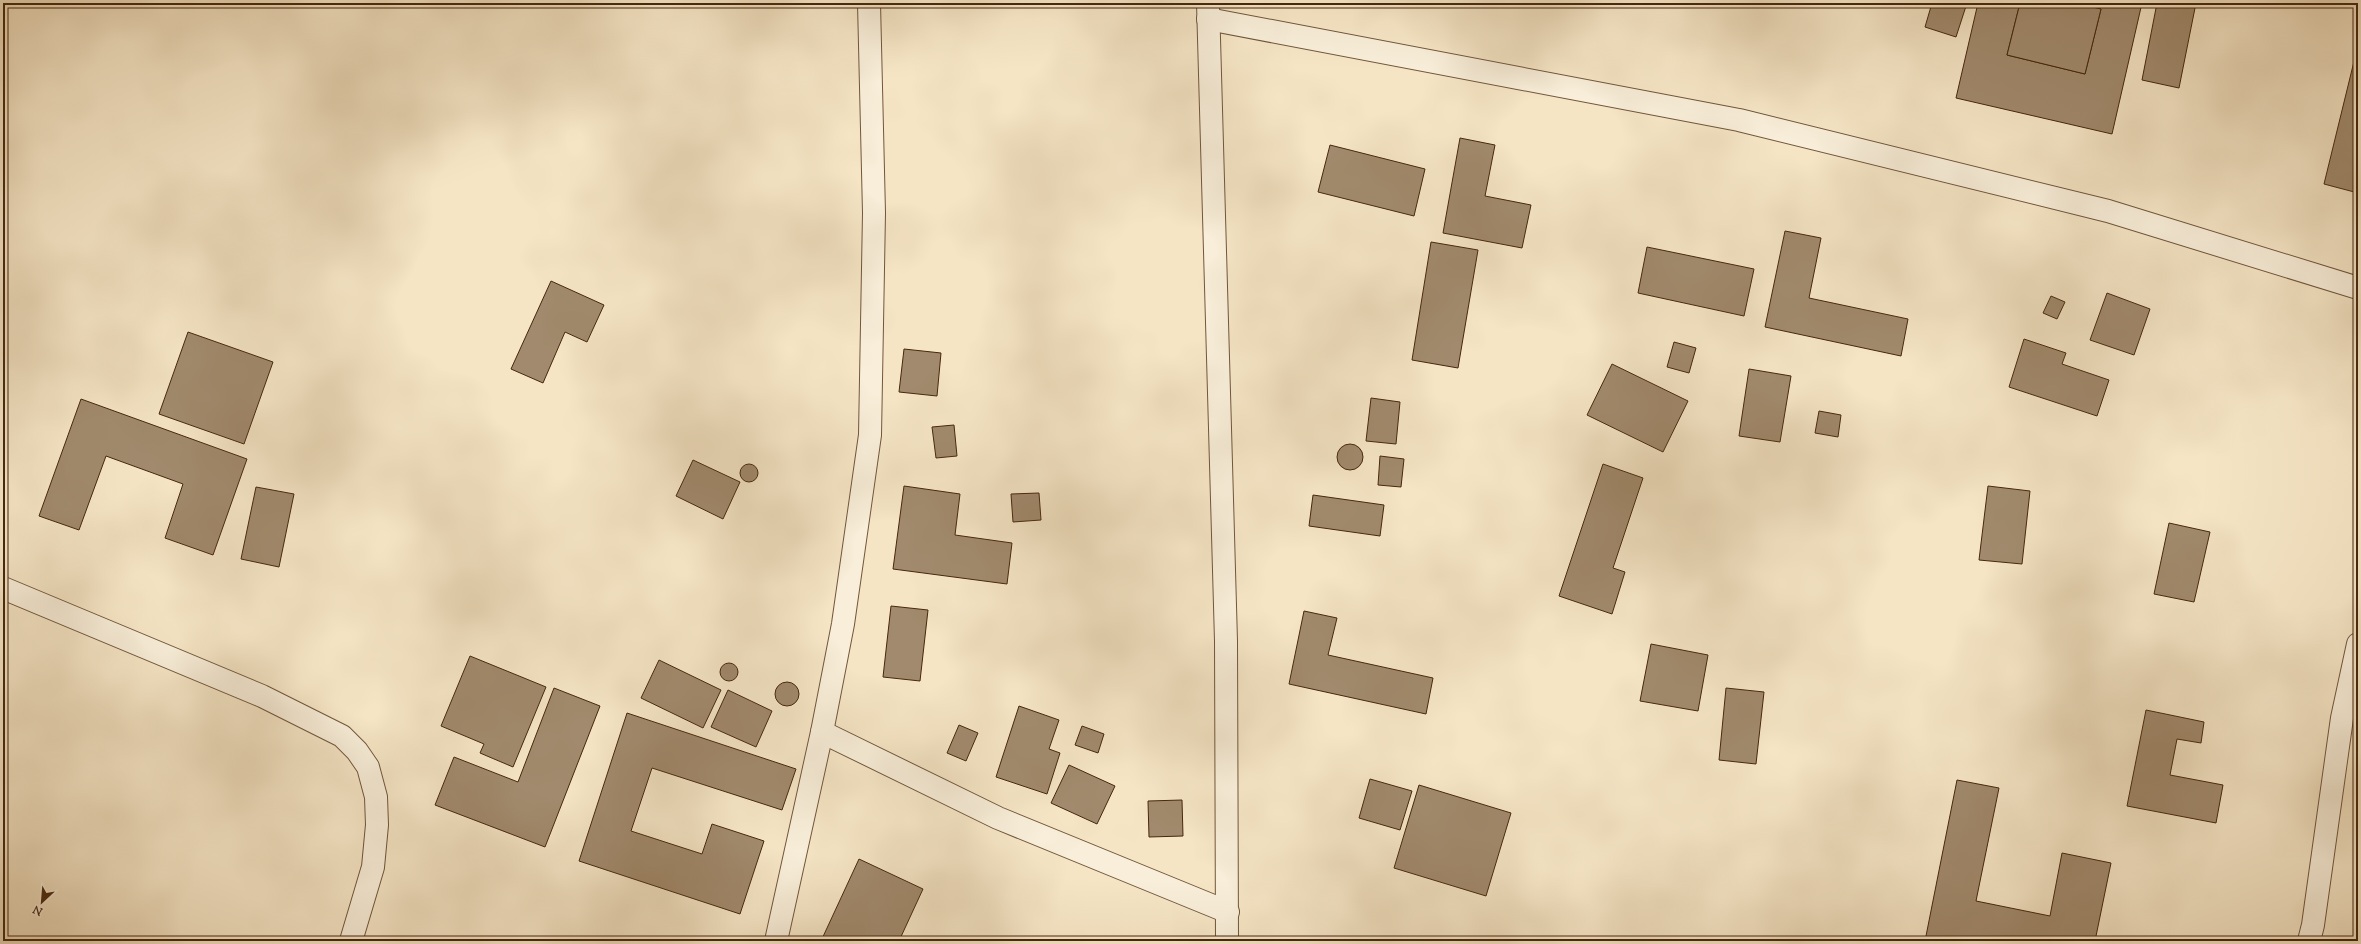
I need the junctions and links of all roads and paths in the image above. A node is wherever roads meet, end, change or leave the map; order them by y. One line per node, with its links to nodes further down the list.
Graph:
1 (868, 3): 6 (street)
2 (1208, 11): 3 (street); 7 (street)
3 (2358, 288)
4 (3, 588): 8 (street)
5 (2358, 644): 11 (street)
6 (822, 732): 7 (street); 9 (street)
7 (1228, 912): 10 (street)
8 (351, 941)
9 (776, 941)
10 (1227, 941)
11 (2309, 941)

